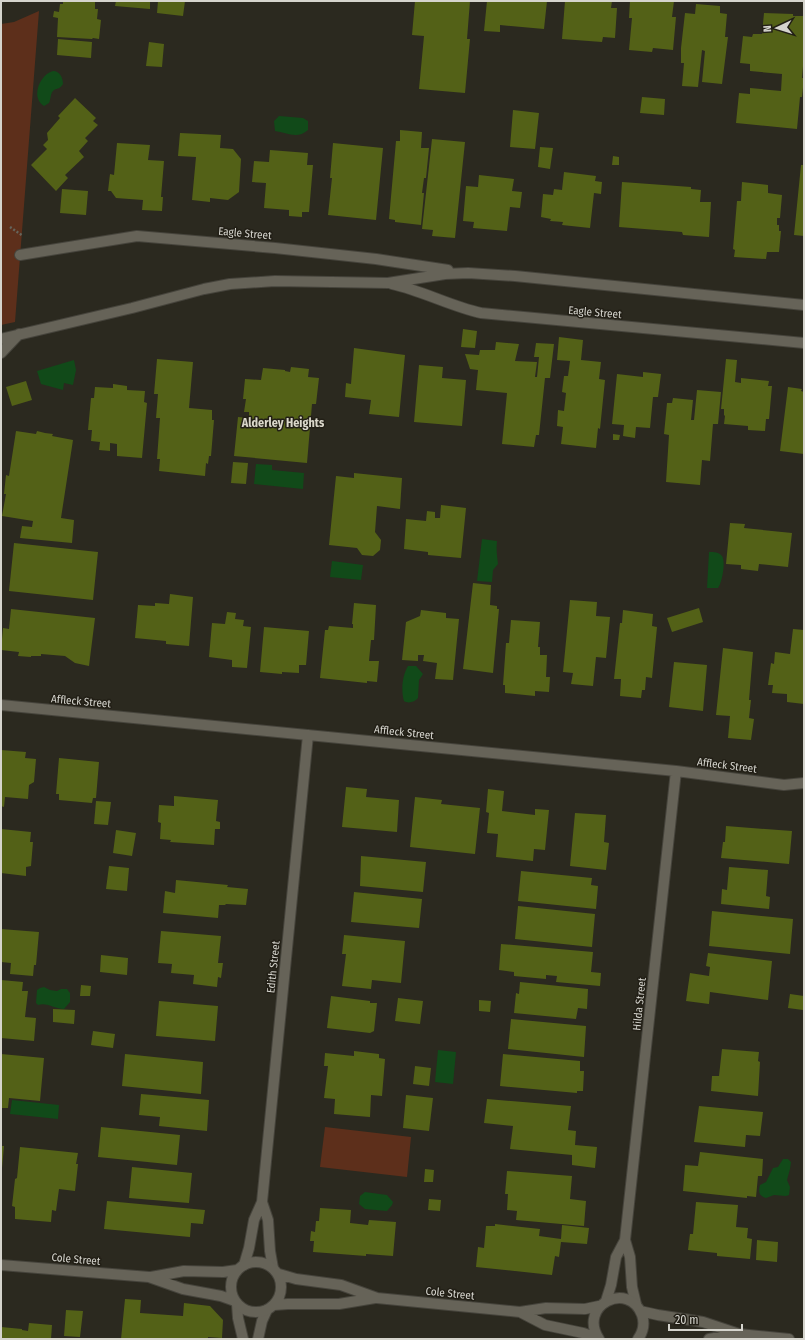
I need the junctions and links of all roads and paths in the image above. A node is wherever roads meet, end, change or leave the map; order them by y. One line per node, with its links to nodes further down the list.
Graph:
1 (20, 255): 2 (street, Eagle Street)
2 (468, 273): 3 (street, Eagle Street); 4 (street, Eagle Street)
3 (388, 283): 5 (street, Eagle Street); 7 (street, Eagle Street)
4 (804, 305)
5 (19, 334): 6 (street, Eagle Street); 8 (street)
6 (1, 339)
7 (804, 343)
8 (1, 353)
9 (1, 706): 10 (street, Affleck Street)
10 (308, 735): 11 (street, Affleck Street); 13 (street, Edith Street)
11 (676, 771): 12 (street, Affleck Street); 14 (street, Hilda Street)
12 (804, 783)
13 (262, 1202): 16 (street, Edith Street); 17 (street, Edith Street)
14 (625, 1240): 21 (street, Hilda Street); 22 (street, Hilda Street)
15 (1, 1265): 18 (street, Cole Street)
16 (241, 1267): 17 (street); 18 (street, Cole Street); 20 (street)
17 (276, 1271): 19 (street, Cole Street); 23 (street)
18 (149, 1277): 20 (street, Cole Street)
19 (377, 1298): 23 (street, Cole Street); 24 (street, Cole Street)
20 (236, 1303): 23 (street); 27 (street)
21 (602, 1304): 22 (street, Cole Street); 24 (street, Cole Street); 26 (street, Hilda Street)
22 (638, 1307): 25 (street); 29 (street, Hilda Street)
23 (270, 1308): 28 (street)
24 (520, 1312): 26 (street, Cole Street)
25 (739, 1334): 30 (street); 31 (street)
26 (598, 1338)
27 (243, 1339)
28 (258, 1339)
29 (638, 1339)
30 (708, 1339)
31 (789, 1339)

